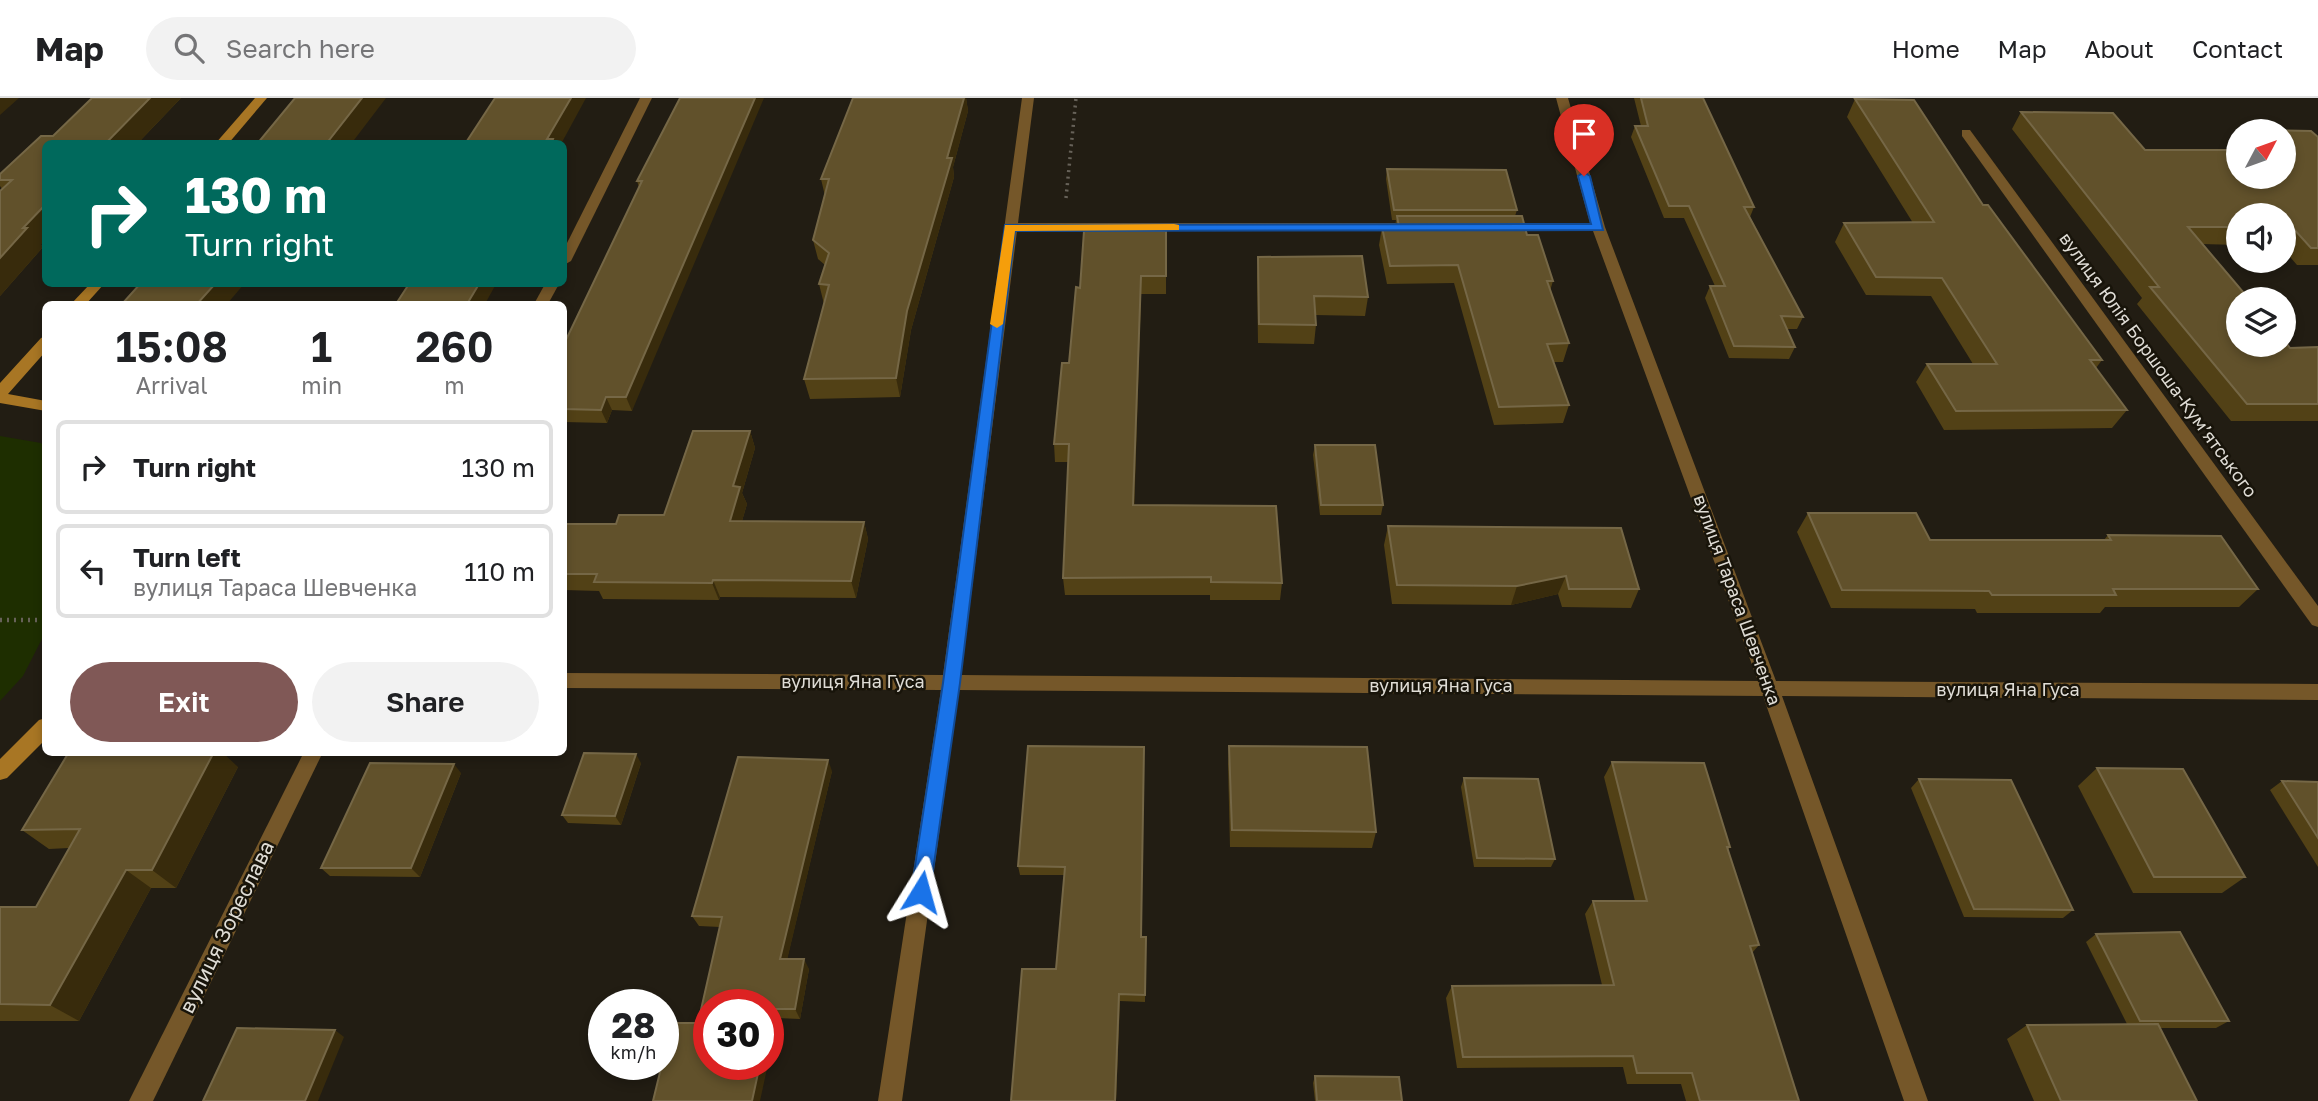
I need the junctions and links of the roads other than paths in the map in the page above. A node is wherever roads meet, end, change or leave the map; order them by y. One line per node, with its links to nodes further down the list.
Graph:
1 (261, 98): 6 (street)
2 (646, 98): 11 (street)
3 (1028, 98): 7 (street)
4 (1562, 98): 10 (street, вулиця Тараса Шевченка)
5 (1966, 133): 17 (street, вулиця Юлія Боршоша-Кумʼятського)
6 (224, 140)
7 (1009, 227): 8 (street); 19 (street)
8 (1422, 227)
9 (1490, 227): 10 (street)
10 (1598, 227): 20 (street, вулиця Тараса Шевченка)
11 (567, 255)
12 (94, 287): 13 (street)
13 (81, 301)
14 (42, 346): 15 (street)
15 (0, 396): 16 (street)
16 (42, 405)
17 (2318, 620)
18 (567, 680): 19 (street, вулиця Яна Гуса)
19 (951, 683): 20 (street, вулиця Яна Гуса); 26 (street)
20 (1770, 689): 21 (street, вулиця Яна Гуса); 27 (street, вулиця Тараса Шевченка)
21 (2318, 692)
22 (42, 730): 24 (street)
23 (312, 756): 25 (street, вулиця Зореслава)
24 (0, 772)
25 (141, 1101)
26 (890, 1101)
27 (1916, 1101)

